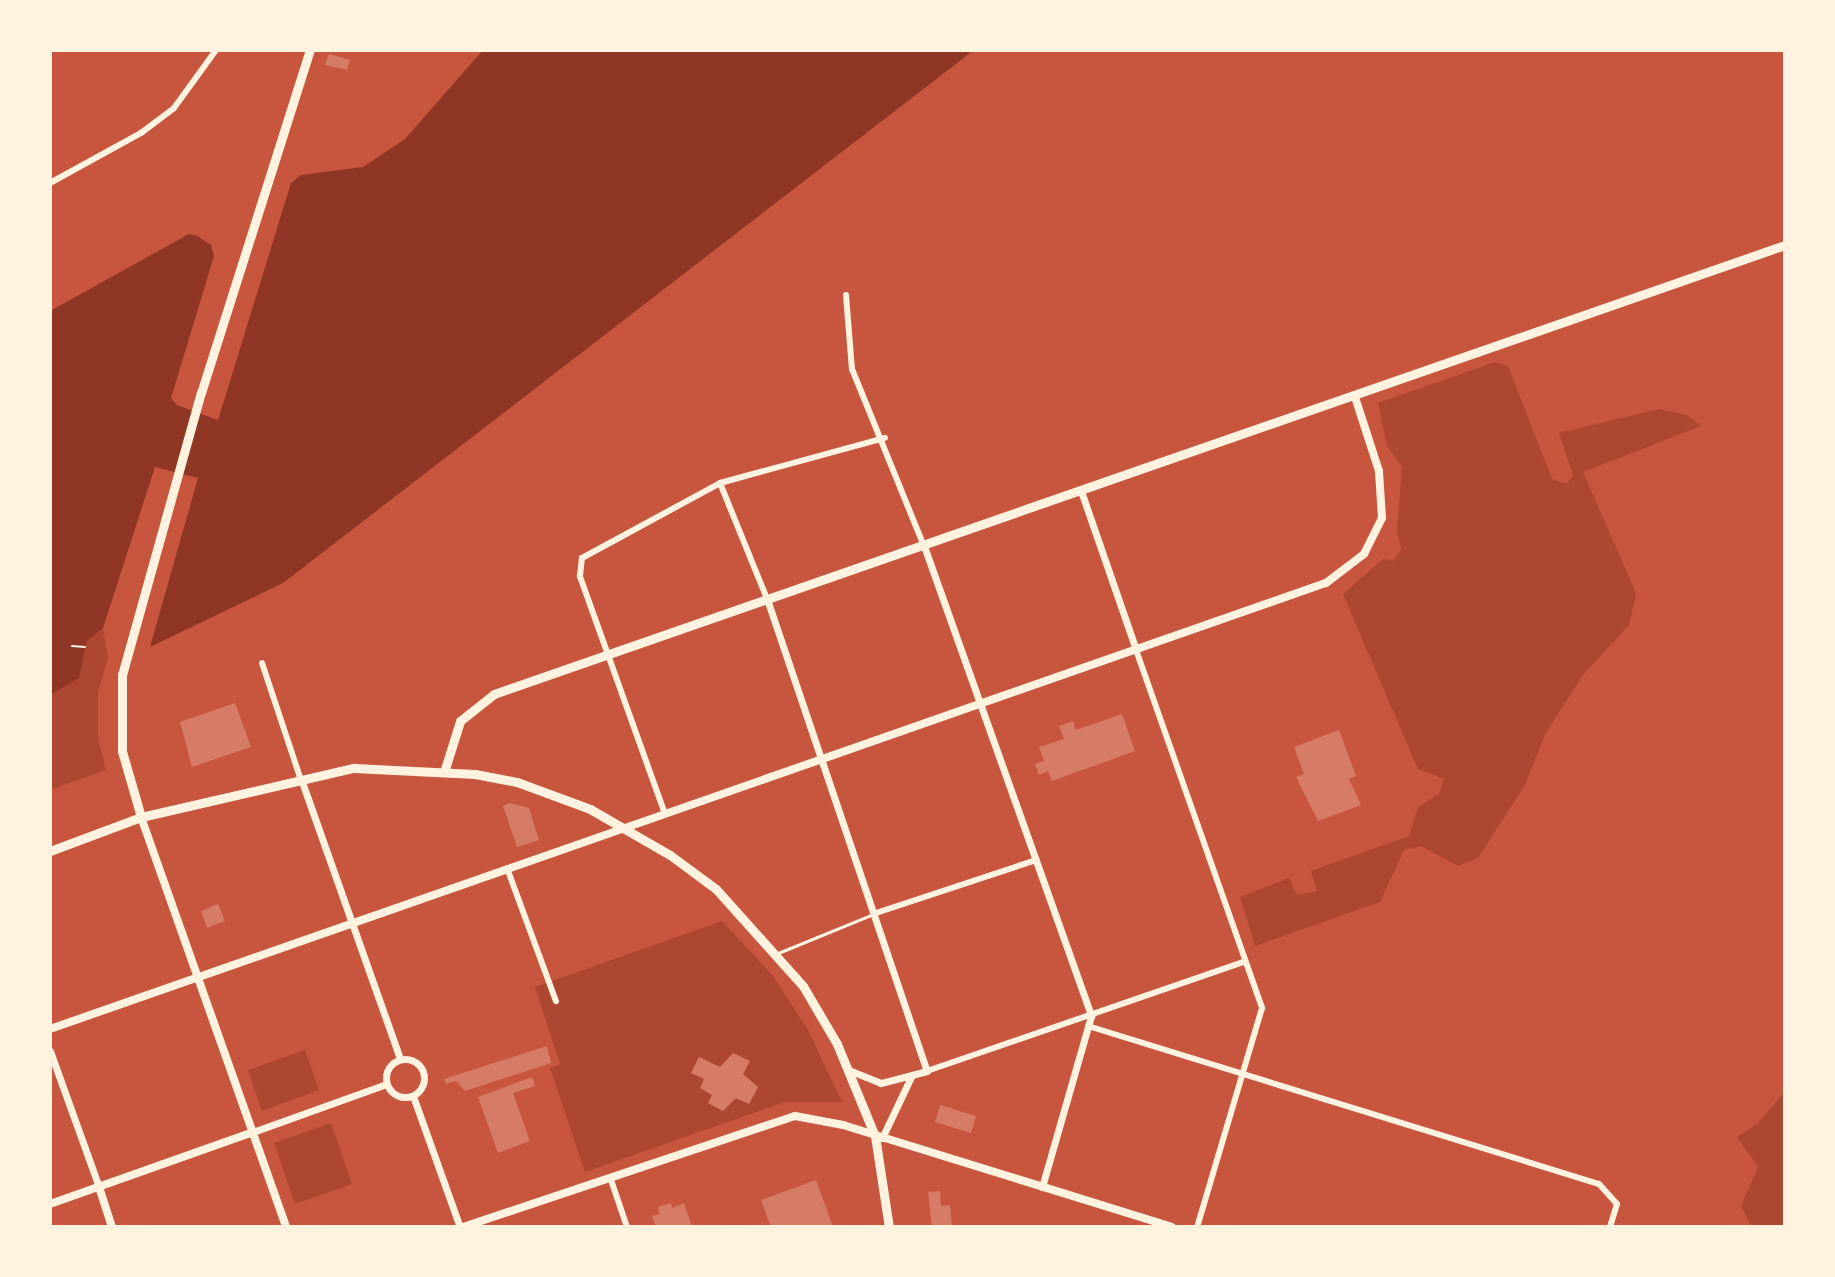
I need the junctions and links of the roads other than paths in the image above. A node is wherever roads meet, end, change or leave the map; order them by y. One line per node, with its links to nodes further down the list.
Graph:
1 (216, 50): 3 (street)
2 (310, 50): 20 (main road)
3 (50, 183)
4 (1785, 245): 6 (main road)
5 (846, 295): 7 (street)
6 (1355, 397): 9 (main road); 12 (main road)
7 (885, 438): 8 (street); 10 (street)
8 (720, 483): 11 (street); 13 (street)
9 (1081, 491): 10 (main road); 12 (street)
10 (924, 546): 11 (main road); 15 (street)
11 (767, 599): 13 (main road); 16 (street)
12 (1135, 647): 15 (main road); 28 (street)
13 (609, 657): 17 (main road); 19 (street)
14 (262, 663): 18 (street)
15 (981, 703): 16 (main road); 23 (street)
16 (822, 757): 19 (main road); 25 (street)
17 (445, 769): 18 (main road); 21 (main road)
18 (300, 777): 20 (main road); 26 (street)
19 (665, 814): 21 (main road)
20 (141, 817): 22 (main road); 29 (main road)
21 (625, 827): 24 (main road); 27 (main road)
22 (50, 851)
23 (1036, 860): 25 (street); 31 (street)
24 (507, 868): 26 (main road); 30 (street)
25 (876, 913): 27 (lane); 37 (street)
26 (353, 923): 29 (main road); 35 (street)
27 (778, 953): 36 (main road)
28 (1244, 962): 31 (street); 38 (street)
29 (198, 977): 33 (main road); 42 (main road)
30 (556, 1001)
31 (1091, 1016): 32 (street); 37 (street)
32 (1088, 1026): 38 (street); 46 (street)
33 (50, 1029)
34 (50, 1051): 45 (street)
35 (400, 1059): 40 (street); 41 (street)
36 (847, 1067): 39 (street); 43 (main road)
37 (927, 1071): 39 (street)
38 (1244, 1074): 56 (street); 57 (street)
39 (911, 1077): 43 (street)
40 (386, 1084): 41 (street); 42 (street)
41 (413, 1096): 51 (street)
42 (253, 1132): 45 (main road); 50 (main road)
43 (878, 1137): 44 (main road); 46 (main road); 53 (main road)
44 (609, 1177): 51 (main road); 52 (street)
45 (99, 1187): 47 (main road); 49 (main road)
46 (1042, 1187): 48 (main road)
47 (50, 1204)
48 (1135, 1216): 54 (street); 55 (main road)
49 (112, 1227)
50 (286, 1227)
51 (462, 1227)
52 (627, 1227)
53 (889, 1227)
54 (1132, 1227)
55 (1172, 1227)
56 (1197, 1227)
57 (1610, 1227)

